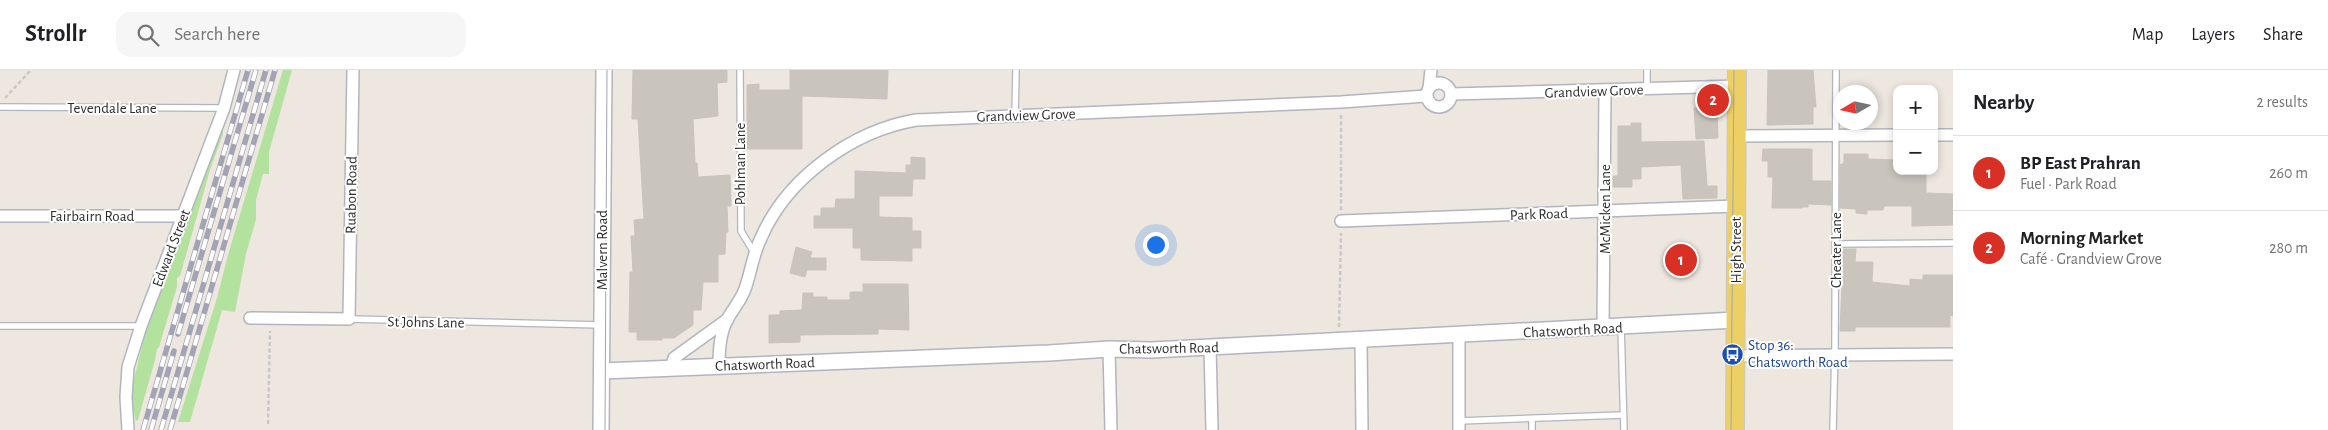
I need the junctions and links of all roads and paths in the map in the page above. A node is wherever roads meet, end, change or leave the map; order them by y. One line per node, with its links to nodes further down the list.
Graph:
1 (31, 70): 17 (path)
2 (234, 70): 19 (street, Edward Street)
3 (353, 70): 36 (street, Ruabon Road)
4 (604, 70): 39 (street, Malvern Road)
5 (740, 70): 33 (lane, Pohlman Lane)
6 (1016, 70): 20 (lane)
7 (1431, 70): 15 (street)
8 (1439, 70): 12 (street)
9 (1647, 70): 13 (lane)
10 (1836, 70): 25 (lane, Cheater Lane)
11 (1737, 78): 13 (street, Grandview Grove); 24 (main road, High Street)
12 (1444, 84): 15 (street); 16 (street)
13 (1647, 89): 14 (street, Grandview Grove)
14 (1605, 90): 16 (street, Grandview Grove); 27 (street, McMicken Lane)
15 (1427, 92): 16 (street); 20 (street, Grandview Grove)
16 (1451, 94)
17 (0, 102)
18 (0, 107): 19 (lane, Tevendale Lane)
19 (224, 108): 29 (street, Edward Street)
20 (1016, 116): 33 (street, Grandview Grove)
21 (1893, 135): 25 (street)
22 (1938, 135): 23 (street)
23 (1953, 135)
24 (1737, 136): 25 (street); 26 (main road, High Street)
25 (1836, 136): 32 (lane, Cheater Lane)
26 (1736, 206): 27 (street, Park Road); 38 (main road, High Street)
27 (1605, 211): 30 (street, Park Road); 43 (street, McMicken Lane)
28 (0, 216): 29 (street, Fairbairn Road)
29 (184, 216): 41 (street, Edward Street)
30 (1341, 221)
31 (1953, 243): 32 (lane)
32 (1836, 244): 49 (lane, Cheater Lane)
33 (755, 254): 37 (street, Grandview Grove)
34 (250, 318): 35 (street, St Johns Lane)
35 (270, 318): 36 (street, St Johns Lane); 56 (path)
36 (349, 319): 39 (lane, St Johns Lane)
37 (728, 319): 51 (street, Grandview Grove); 52 (street, Grandview Grove)
38 (1736, 320): 42 (street, Chatsworth Road); 50 (main road, High Street)
39 (602, 325): 53 (street, Malvern Road)
40 (0, 326): 41 (lane)
41 (141, 326): 58 (street, Edward Street)
42 (1622, 327): 43 (street, Chatsworth Road); 54 (lane)
43 (1603, 328): 44 (street, Chatsworth Road)
44 (1460, 335): 45 (street, Chatsworth Road); 57 (street)
45 (1361, 340): 46 (street, Chatsworth Road); 62 (street)
46 (1210, 347): 47 (street, Chatsworth Road); 61 (street)
47 (1109, 349): 51 (street, Chatsworth Road); 60 (street)
48 (1953, 354): 49 (street)
49 (1834, 355): 50 (street); 66 (lane, Cheater Lane)
50 (1736, 356): 65 (main road, High Street)
51 (719, 366): 52 (street, Chatsworth Road)
52 (671, 368): 53 (street, Chatsworth Road)
53 (602, 370): 59 (street, Malvern Road)
54 (1623, 415): 55 (lane); 64 (lane)
55 (1532, 419): 57 (lane); 63 (lane)
56 (268, 424)
57 (1459, 426)
58 (128, 430)
59 (601, 430)
60 (1111, 430)
61 (1212, 430)
62 (1362, 430)
63 (1532, 430)
64 (1624, 430)
65 (1735, 430)
66 (1832, 430)

